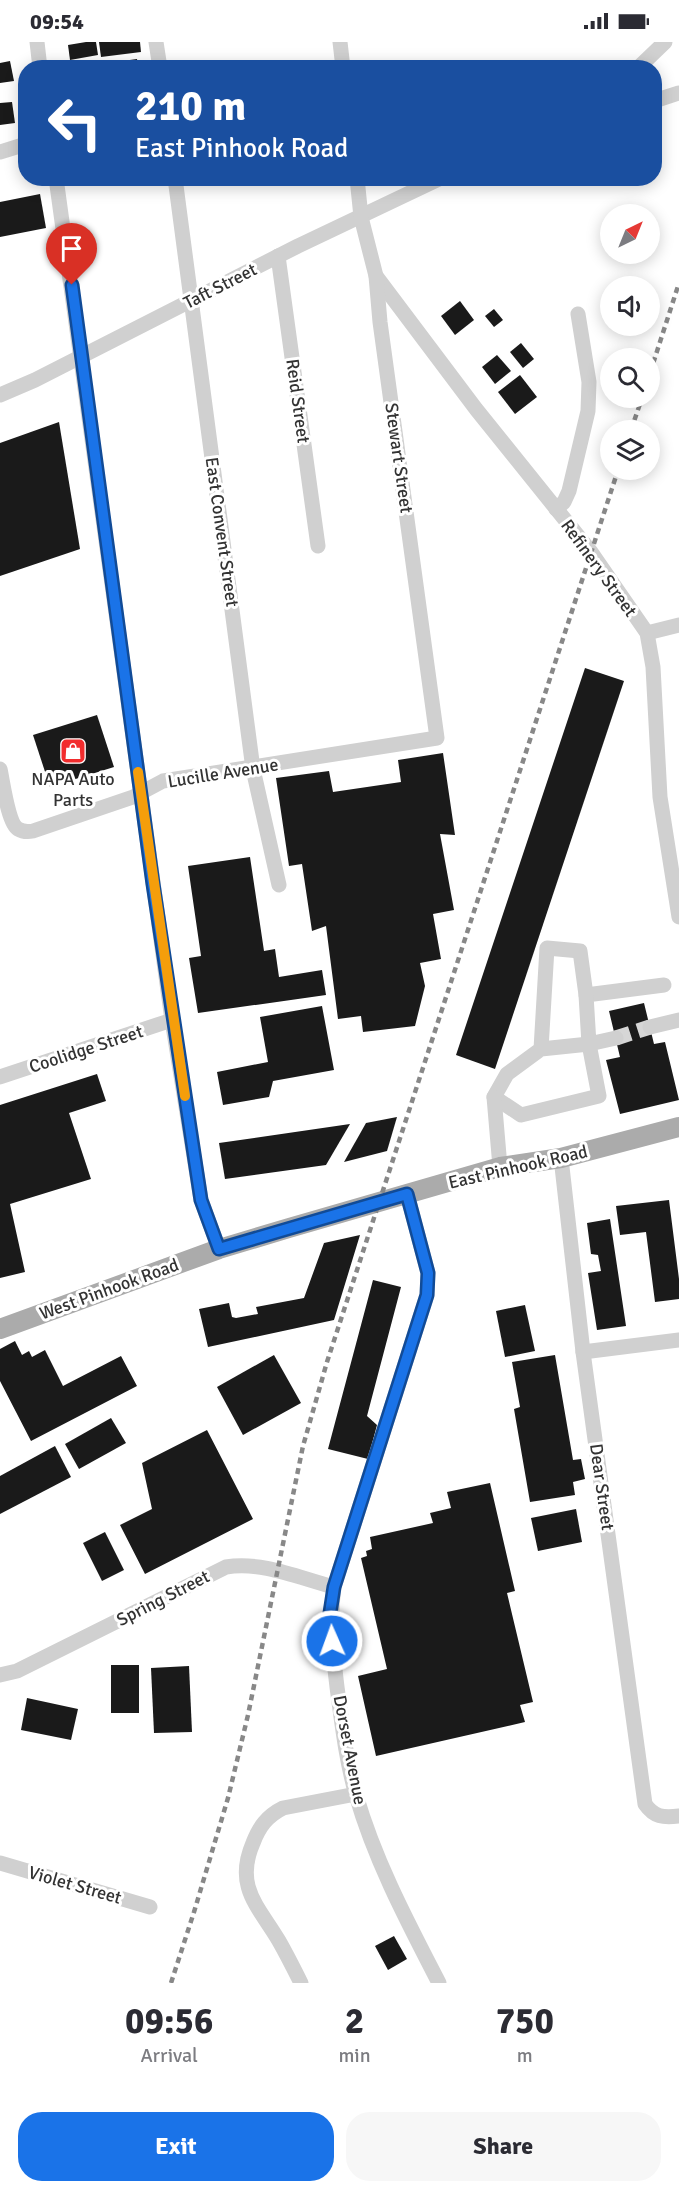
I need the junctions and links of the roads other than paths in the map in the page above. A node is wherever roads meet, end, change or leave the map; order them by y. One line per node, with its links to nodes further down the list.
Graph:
1 (37, 42): 5 (street)
2 (156, 42): 6 (street)
3 (340, 42): 7 (street)
4 (665, 42): 8 (street)
5 (39, 60)
6 (159, 60)
7 (342, 60)
8 (646, 60)
9 (679, 93): 10 (street)
10 (662, 98)
11 (18, 146): 12 (street)
12 (0, 152)
13 (57, 186): 22 (street)
14 (176, 186): 20 (street, East Convent Street)
15 (358, 186): 17 (street, Stewart Street)
16 (425, 186): 17 (street, Taft Street)
17 (361, 217): 18 (street, Taft Street); 19 (street, Stewart Street)
18 (278, 256): 20 (street, Taft Street); 25 (street, Reid Street)
19 (376, 276): 24 (street, Refinery Street); 28 (street, Stewart Street)
20 (191, 300): 22 (street, Taft Street); 30 (street, East Convent Street)
21 (578, 314): 24 (street)
22 (82, 355): 23 (street, Taft Street); 31 (street)
23 (0, 395)
24 (556, 509): 27 (street, Refinery Street)
25 (318, 546)
26 (679, 625): 27 (street)
27 (647, 633): 33 (street, Refinery Street)
28 (437, 738): 30 (street, Lucille Avenue)
29 (0, 769): 31 (street, Lucille Avenue)
30 (254, 769): 31 (street, Lucille Avenue); 32 (street, East Convent Street)
31 (140, 794): 36 (street)
32 (279, 885)
33 (679, 917)
34 (664, 985): 35 (street)
35 (586, 995): 40 (street); 41 (street)
36 (172, 1020): 42 (street, Coolidge Street); 48 (street)
37 (679, 1020): 38 (street)
38 (650, 1027)
39 (616, 1038): 40 (street)
40 (589, 1044): 41 (street); 43 (street)
41 (541, 1048): 43 (street)
42 (0, 1077)
43 (494, 1097): 46 (street)
44 (679, 1127): 45 (main road, East Pinhook Road)
45 (561, 1158): 46 (main road, East Pinhook Road); 51 (street, Dear Street)
46 (500, 1167): 47 (main road, East Pinhook Road)
47 (407, 1194): 48 (main road, East Pinhook Road); 52 (street, Dorset Avenue)
48 (219, 1249): 49 (main road, West Pinhook Road)
49 (0, 1329)
50 (679, 1340): 51 (street)
51 (583, 1352): 55 (street, Dear Street)
52 (334, 1587): 53 (street, Spring Street); 54 (street, Dorset Avenue)
53 (0, 1675)
54 (356, 1794): 58 (street); 59 (street, Dorset Avenue)
55 (679, 1816)
56 (0, 1863): 57 (street, Violet Street)
57 (150, 1906)
58 (301, 1983)
59 (439, 1983)

